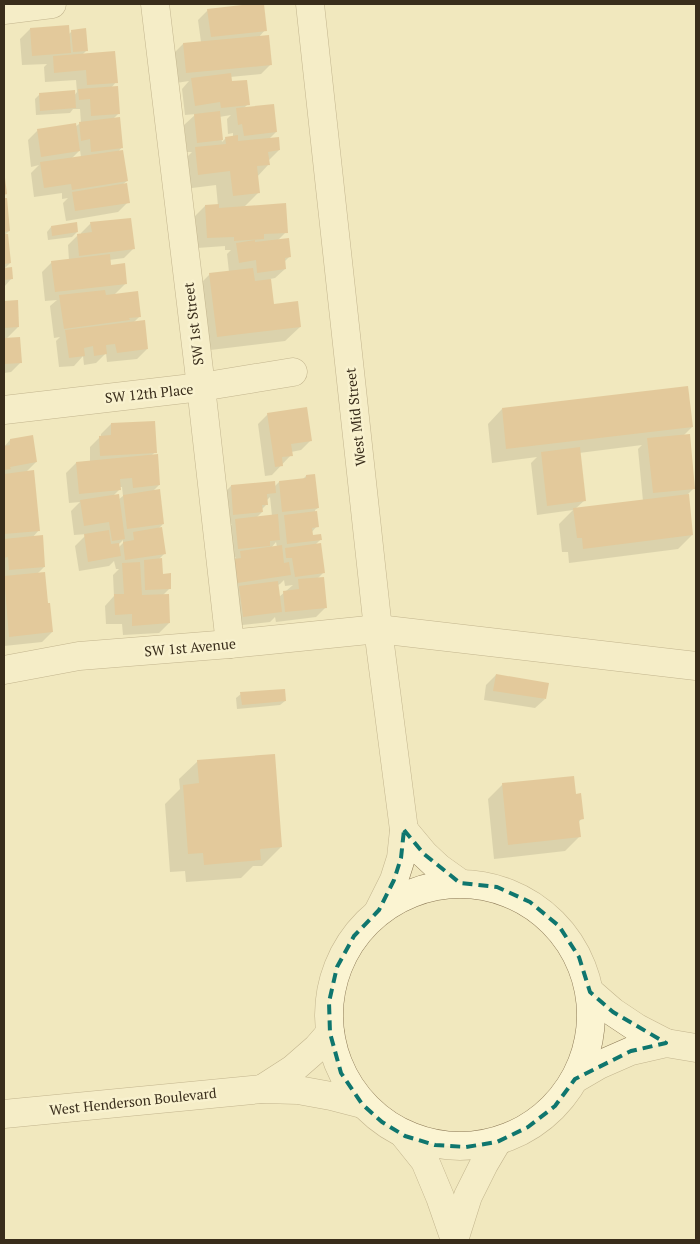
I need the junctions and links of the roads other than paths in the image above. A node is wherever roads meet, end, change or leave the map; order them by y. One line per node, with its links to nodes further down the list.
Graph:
1 (52, 4): 4 (street)
2 (155, 4): 6 (street, SW 1st Street)
3 (310, 4): 8 (street, West Mid Street)
4 (4, 10)
5 (293, 372): 6 (street, SW 12th Place)
6 (201, 387): 7 (street, SW 12th Place); 9 (street, SW 1st Street)
7 (4, 410)
8 (378, 630): 9 (street, SW 1st Avenue); 10 (street, SW 1st Avenue); 12 (street, West Mid Street)
9 (230, 644): 11 (street, SW 1st Avenue)
10 (696, 666)
11 (4, 670)
12 (404, 830): 13 (street); 14 (street, West Mid Street)
13 (460, 882): 14 (street); 15 (street)
14 (379, 910): 16 (street)
15 (590, 992): 17 (street); 19 (street)
16 (330, 1033): 20 (street, West Henderson Boulevard); 21 (street)
17 (666, 1044): 18 (street); 19 (street)
18 (696, 1048)
19 (575, 1079): 24 (street)
20 (262, 1089): 21 (street, West Henderson Boulevard); 22 (street, West Henderson Boulevard)
21 (362, 1104): 23 (street)
22 (4, 1114)
23 (405, 1136): 24 (street); 25 (street)
24 (497, 1142): 25 (street)
25 (455, 1239)

